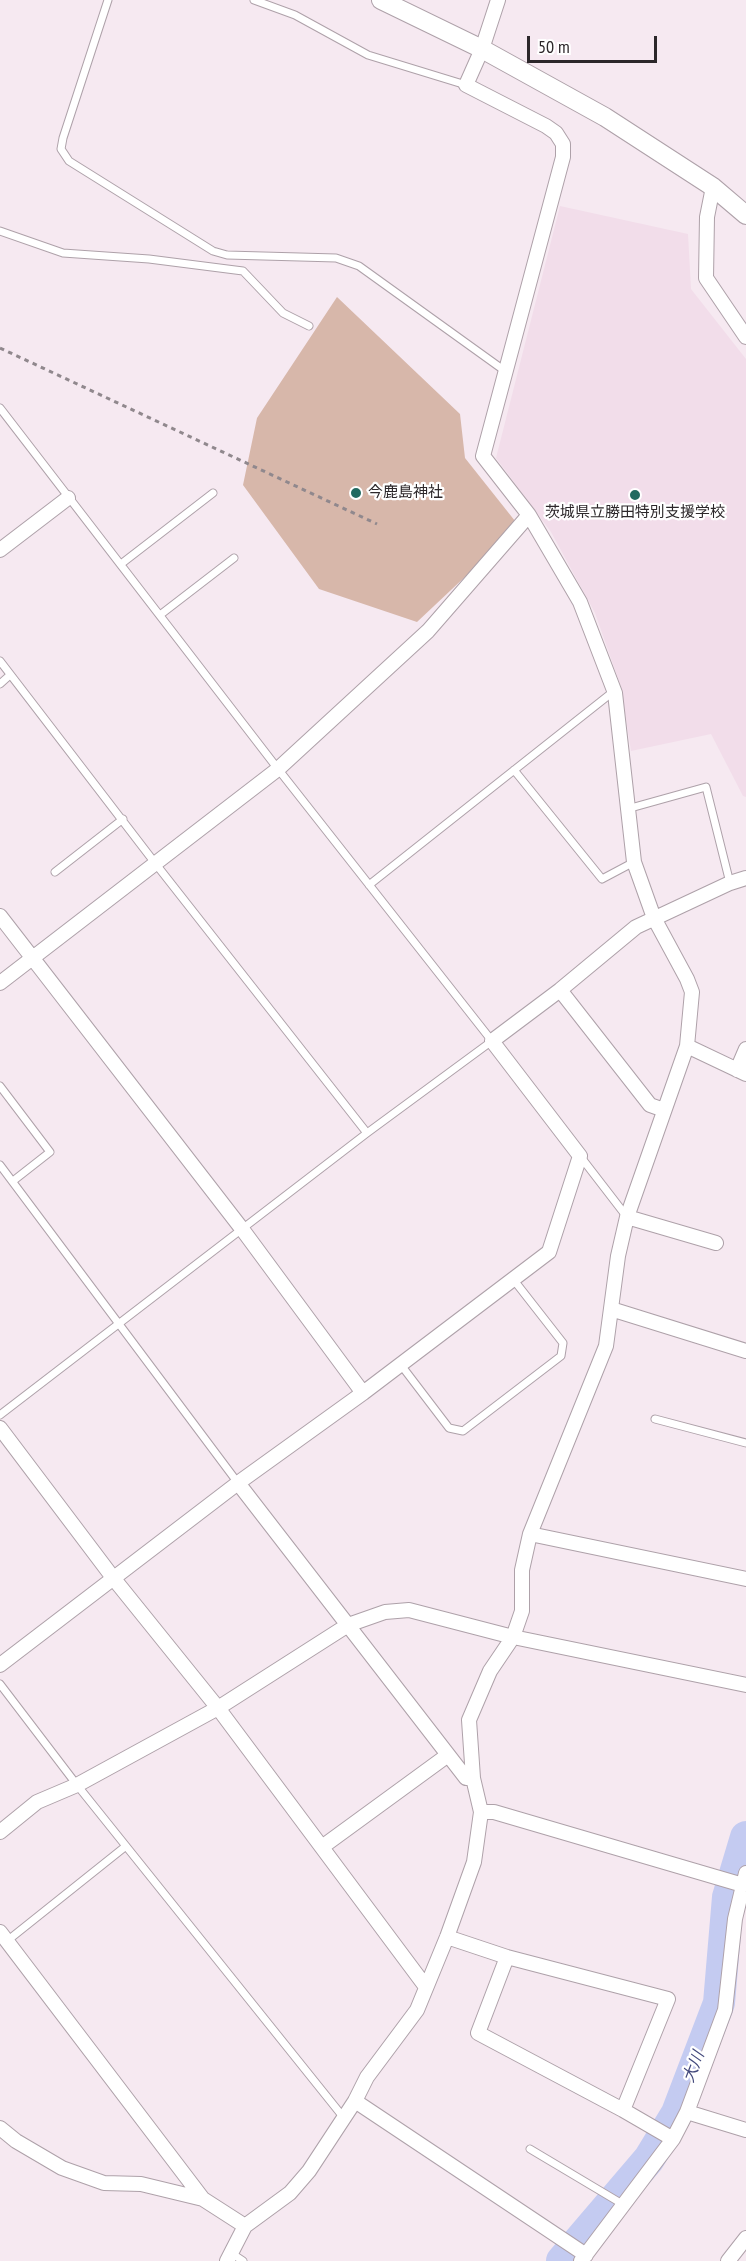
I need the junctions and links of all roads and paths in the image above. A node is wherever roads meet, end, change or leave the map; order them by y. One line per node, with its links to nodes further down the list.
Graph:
1 (108, 0): 13 (lane)
2 (254, 0): 6 (lane)
3 (381, 0): 5 (street)
4 (498, 0): 5 (street)
5 (482, 49): 6 (street); 7 (street)
6 (466, 85): 13 (street)
7 (713, 187): 8 (street); 11 (street)
8 (746, 215)
9 (0, 231): 10 (lane)
10 (309, 326)
11 (745, 334)
12 (0, 348): 18 (path)
13 (505, 371): 17 (street)
14 (0, 408): 16 (lane)
15 (213, 493): 21 (lane)
16 (68, 498): 19 (street); 21 (lane)
17 (529, 514): 26 (street); 27 (street)
18 (377, 524)
19 (0, 550)
20 (234, 558): 22 (lane)
21 (121, 564): 22 (lane)
22 (160, 615): 27 (lane)
23 (0, 661): 24 (lane)
24 (10, 675): 25 (lane); 30 (lane)
25 (0, 684)
26 (615, 693): 28 (lane); 29 (street)
27 (278, 769): 32 (street); 36 (lane)
28 (514, 770): 31 (lane); 36 (lane)
29 (627, 809): 31 (street); 35 (lane)
30 (123, 819): 32 (lane); 33 (lane)
31 (634, 862): 38 (street)
32 (154, 863): 39 (street); 48 (lane)
33 (55, 872)
34 (746, 878): 35 (street)
35 (730, 883): 38 (street)
36 (369, 885): 42 (lane)
37 (0, 916): 39 (street)
38 (654, 918): 41 (street); 43 (street)
39 (32, 958): 40 (street); 53 (street)
40 (0, 983)
41 (560, 990): 42 (street); 47 (street)
42 (492, 1041): 48 (lane); 49 (street)
43 (687, 1046): 45 (street); 47 (street)
44 (746, 1049): 45 (street)
45 (741, 1072)
46 (0, 1086): 51 (lane)
47 (664, 1110): 52 (street)
48 (367, 1133): 53 (lane)
49 (580, 1156): 52 (lane); 55 (street)
50 (0, 1165): 51 (lane)
51 (13, 1181): 57 (lane)
52 (627, 1217): 54 (street); 56 (street)
53 (242, 1229): 57 (lane); 60 (street)
54 (716, 1243)
55 (513, 1279): 59 (street); 59 (lane)
56 (611, 1309): 58 (street); 66 (street)
57 (120, 1323): 61 (lane); 65 (lane)
58 (746, 1351)
59 (401, 1365): 60 (street)
60 (363, 1393): 65 (street)
61 (0, 1414)
62 (655, 1419): 64 (lane)
63 (0, 1428): 67 (street)
64 (746, 1443)
65 (238, 1483): 67 (street); 69 (street)
66 (530, 1534): 68 (street); 70 (street)
67 (114, 1579): 71 (street); 74 (street)
68 (746, 1579)
69 (348, 1625): 70 (street); 74 (street); 75 (street)
70 (513, 1637): 73 (street); 76 (street)
71 (0, 1665)
72 (0, 1684): 77 (lane)
73 (746, 1685)
74 (218, 1708): 77 (street); 81 (street)
75 (448, 1755): 76 (street); 81 (street)
76 (473, 1778): 78 (street)
77 (77, 1785): 79 (street); 80 (lane)
78 (482, 1812): 82 (street); 84 (street)
79 (0, 1832)
80 (126, 1846): 83 (lane); 90 (lane)
81 (322, 1848): 86 (street)
82 (745, 1879): 89 (street)
83 (4, 1936): 95 (street)
84 (447, 1937): 85 (street); 86 (street)
85 (507, 1957): 88 (street); 88 (street)
86 (426, 1987): 87 (street)
87 (355, 2101): 90 (street); 100 (street)
88 (623, 2110): 93 (street)
89 (687, 2112): 92 (street); 93 (street)
90 (344, 2118): 97 (street)
91 (0, 2128): 95 (street)
92 (746, 2130)
93 (673, 2139): 96 (street)
94 (530, 2149): 96 (lane)
95 (203, 2199): 97 (street)
96 (624, 2205): 100 (street)
97 (245, 2226): 99 (street)
98 (746, 2238): 101 (street)
99 (234, 2258)
100 (584, 2258)
101 (728, 2261)

